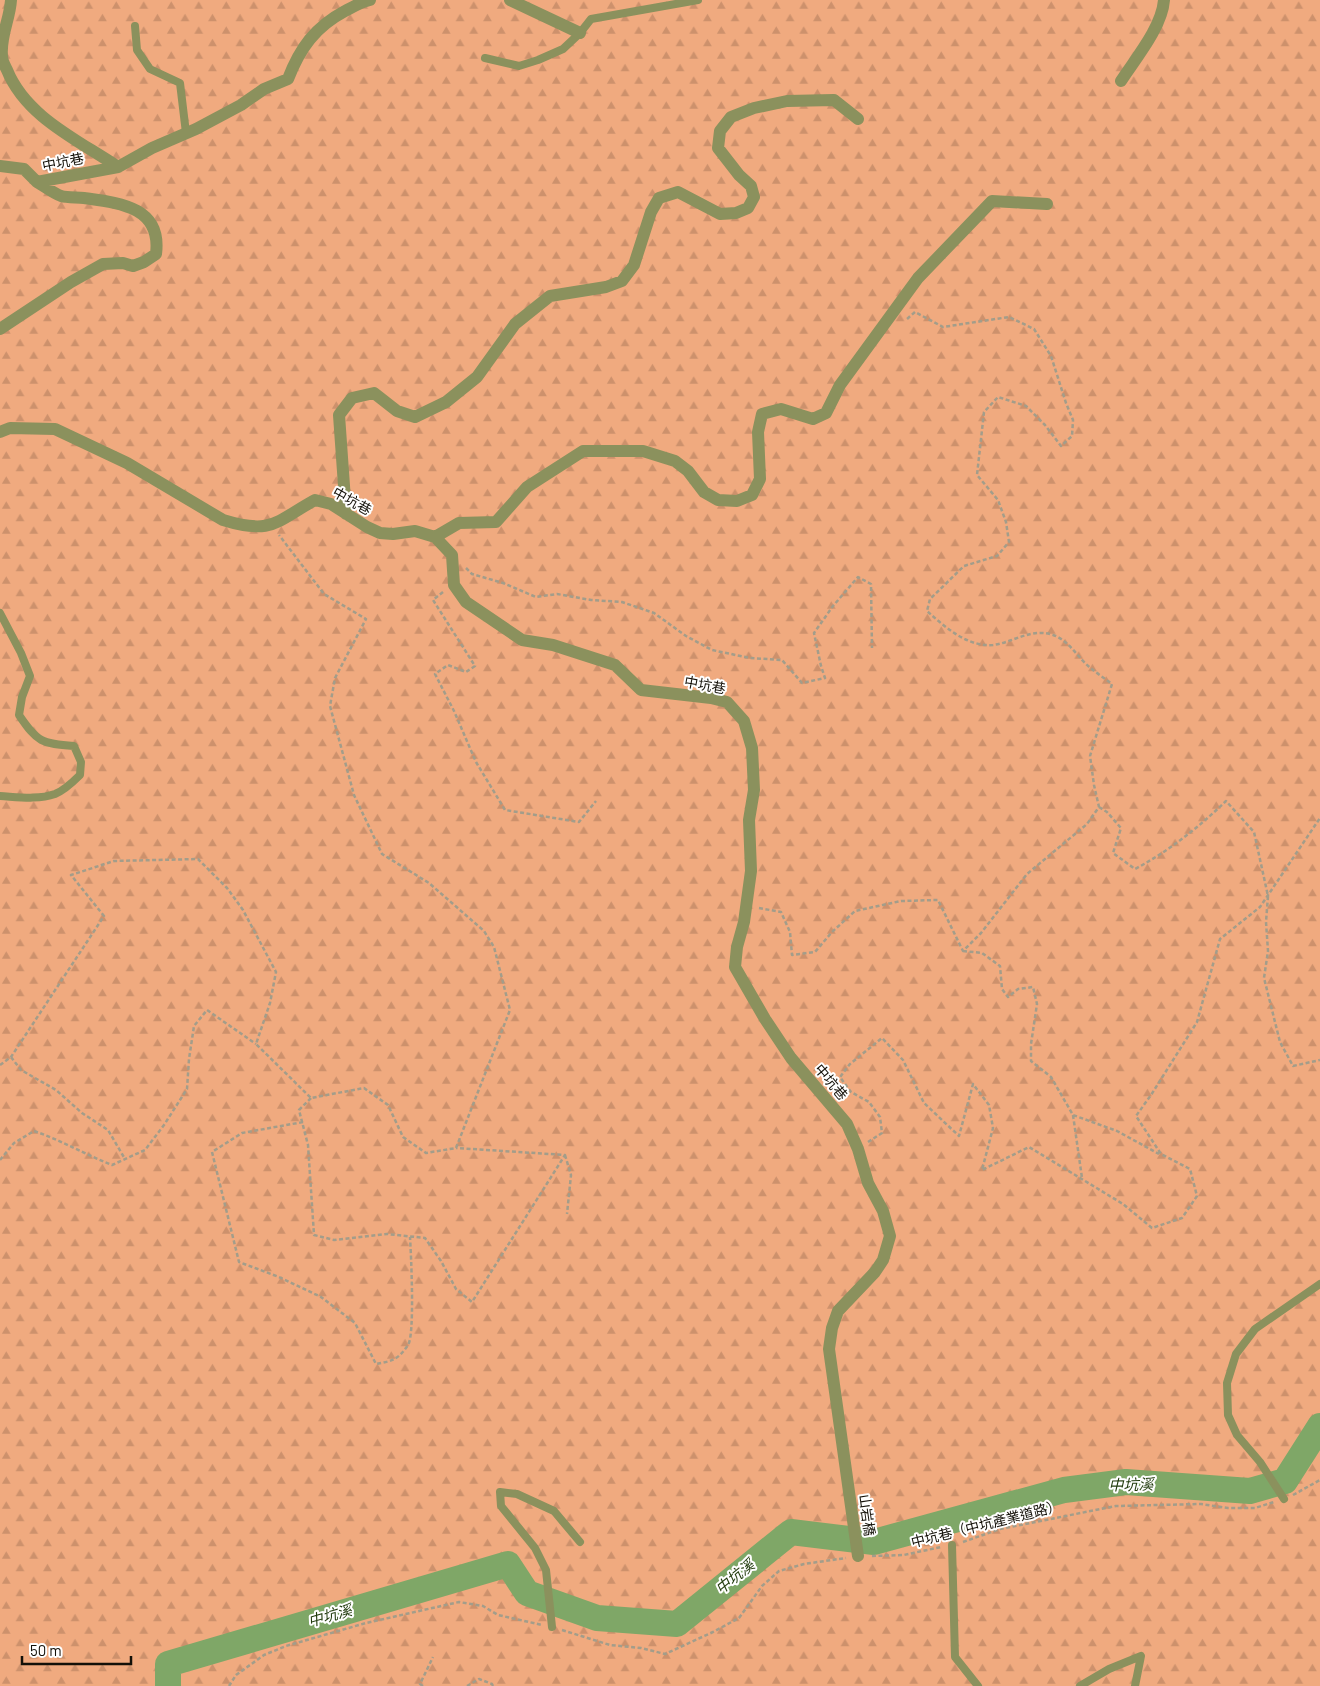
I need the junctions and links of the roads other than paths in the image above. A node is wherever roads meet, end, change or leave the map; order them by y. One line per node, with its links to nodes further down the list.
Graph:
1 (11, 0): 13 (street, 中坑巷)
2 (370, 0): 11 (street)
3 (510, 0): 7 (street)
4 (698, 0): 7 (lane)
5 (1164, 0): 9 (street)
6 (135, 26): 11 (lane)
7 (580, 34): 8 (lane)
8 (485, 58)
9 (1121, 81)
10 (858, 119): 18 (street)
11 (186, 133): 13 (street)
12 (0, 166): 14 (street)
13 (118, 167): 14 (street, 中坑巷)
14 (37, 182): 16 (street, 中坑巷)
15 (1047, 204): 19 (street)
16 (0, 329)
17 (0, 432): 18 (street, 中坑巷)
18 (346, 514): 19 (street, 中坑巷)
19 (435, 537): 23 (street, 中坑巷)
20 (0, 613): 21 (lane)
21 (0, 796)
22 (1320, 1284): 24 (lane)
23 (846, 1477): 27 (street, 山岩橋)
24 (1283, 1499)
25 (580, 1542): 28 (lane)
26 (952, 1545): 29 (lane)
27 (858, 1556)
28 (552, 1627)
29 (978, 1686)
30 (1080, 1686): 31 (lane)
31 (1135, 1686)

